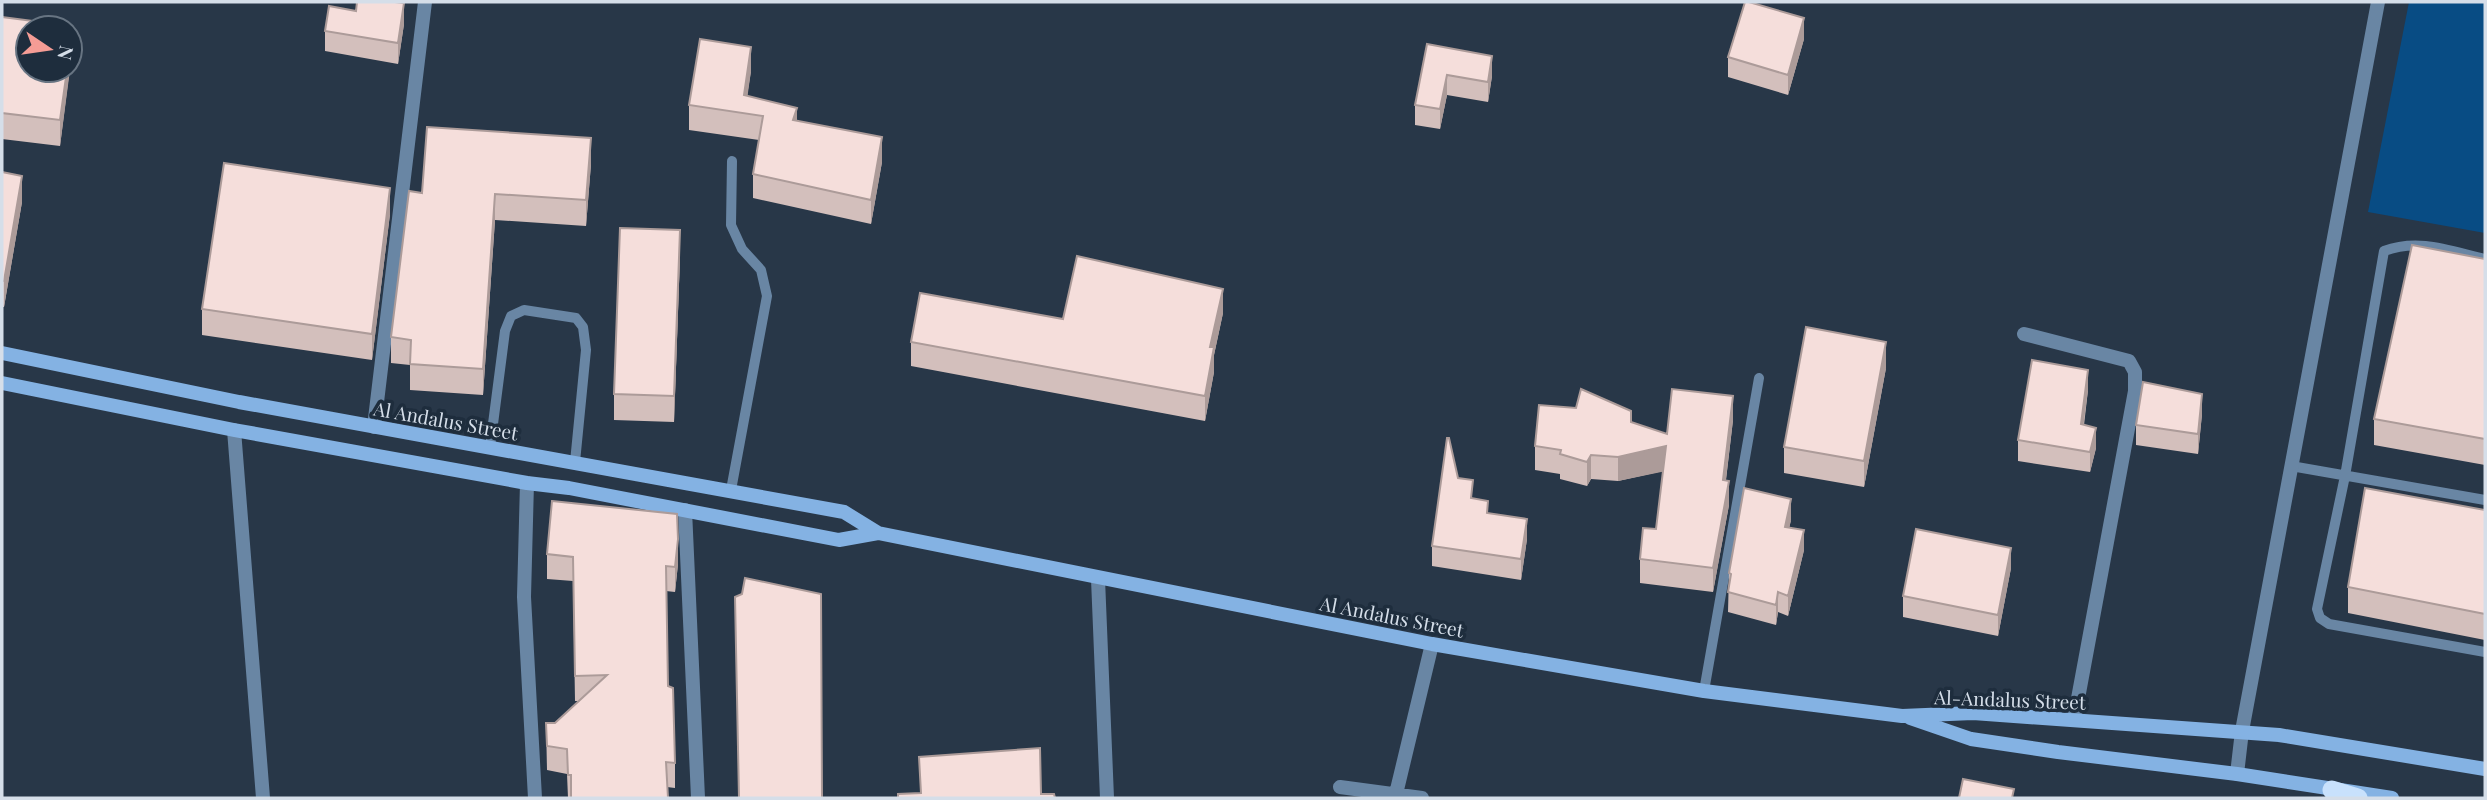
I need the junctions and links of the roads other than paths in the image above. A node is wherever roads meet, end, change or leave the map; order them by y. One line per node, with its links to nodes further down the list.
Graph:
1 (425, 2): 9 (street)
2 (2378, 2): 13 (street)
3 (732, 161): 16 (lane)
4 (2485, 259): 14 (lane)
5 (2024, 334): 25 (street)
6 (2, 353): 9 (main road, Al Andalus Street)
7 (1759, 378): 23 (lane)
8 (2, 383): 10 (main road, Al Andalus Street)
9 (374, 427): 11 (main road, Al Andalus Street)
10 (234, 430): 15 (main road, Al Andalus Street); 32 (street)
11 (490, 447): 12 (main road, Al Andalus Street); 12 (lane)
12 (575, 461): 16 (main road, Al Andalus Street)
13 (2291, 467): 14 (lane); 26 (street)
14 (2345, 476): 17 (lane); 22 (lane)
15 (527, 483): 18 (main road, Al Andalus Street); 33 (street)
16 (731, 491): 19 (main road, Al Andalus Street)
17 (2485, 500)
18 (685, 510): 19 (main road, Al Andalus Street); 34 (street)
19 (878, 533): 20 (main road, Al Andalus Street)
20 (1098, 579): 21 (main road, Al Andalus Street); 35 (street)
21 (1432, 644): 23 (main road, Al Andalus Street); 31 (street)
22 (2485, 652)
23 (1704, 691): 24 (main road, Al Andalus Street)
24 (1902, 716): 25 (main road, Al-Andalus Street); 28 (main road, Al-Andalus Street)
25 (2074, 720): 26 (main road, Al-Andalus Street)
26 (2242, 731): 27 (main road, Al-Andalus Street); 28 (street)
27 (2485, 769)
28 (2237, 774): 30 (main road, Al-Andalus Street)
29 (1340, 787): 31 (street)
30 (2332, 790): 37 (highway); 38 (main road, Al-Andalus Street)
31 (1396, 796): 36 (street)
32 (263, 798)
33 (535, 798)
34 (698, 798)
35 (1107, 798)
36 (1422, 798)
37 (2358, 798)
38 (2392, 798)

